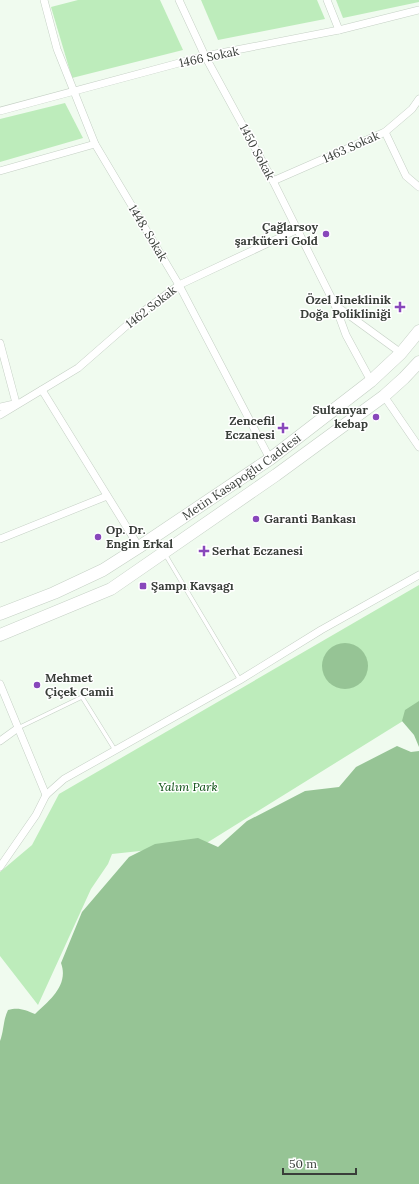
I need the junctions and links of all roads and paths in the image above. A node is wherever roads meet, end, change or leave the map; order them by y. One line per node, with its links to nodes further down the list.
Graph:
1 (44, 0): 7 (street, 1448. Sokak)
2 (179, 0): 6 (street, 1450 Sokak)
3 (327, 0): 5 (street)
4 (419, 10): 5 (street, 1466 Sokak)
5 (339, 30): 6 (street, 1466 Sokak)
6 (205, 56): 7 (street, 1466 Sokak); 13 (street, 1450 Sokak)
7 (74, 92): 9 (street, 1466 Sokak); 11 (street, 1448. Sokak)
8 (419, 99): 10 (street, 1463 Sokak)
9 (0, 111)
10 (385, 132): 13 (street, 1463 Sokak); 14 (street)
11 (95, 144): 12 (street); 16 (street, 1448. Sokak)
12 (0, 171)
13 (273, 182): 15 (street, 1450 Sokak)
14 (419, 187)
15 (296, 230): 16 (street, 1462 Sokak); 17 (street, 1450 Sokak)
16 (179, 284): 23 (street, 1462 Sokak); 29 (street, 1448. Sokak)
17 (335, 305): 20 (street, 1450 Sokak); 22 (street, 1450 Sokak)
18 (419, 331): 20 (main road, Metin Kasapoğlu Caddesi)
19 (0, 343): 25 (street)
20 (401, 353): 22 (main road, Metin Kasapoğlu Caddesi)
21 (419, 362): 24 (main road, Metin Kasapoğlu Caddesi)
22 (371, 382): 29 (main road, Metin Kasapoğlu Caddesi)
23 (42, 390): 25 (street, 1462 Sokak); 30 (street)
24 (384, 396): 28 (street); 33 (main road, Metin Kasapoğlu Caddesi)
25 (16, 403): 26 (street, 1462 Sokak); 27 (street, 1462 Sokak)
26 (0, 406)
27 (0, 415)
28 (419, 446)
29 (270, 459): 32 (main road, Metin Kasapoğlu Caddesi)
30 (107, 496): 31 (street); 32 (street)
31 (0, 539)
32 (138, 548): 35 (main road, Metin Kasapoğlu Caddesi)
33 (165, 553): 36 (main road, Metin Kasapoğlu Caddesi); 37 (lane)
34 (419, 575): 37 (street)
35 (0, 614)
36 (0, 635)
37 (240, 680): 41 (street)
38 (0, 684): 39 (street)
39 (18, 728): 40 (street); 41 (lane); 42 (street)
40 (0, 741)
41 (116, 750): 42 (street)
42 (46, 795): 43 (street)
43 (0, 867)

